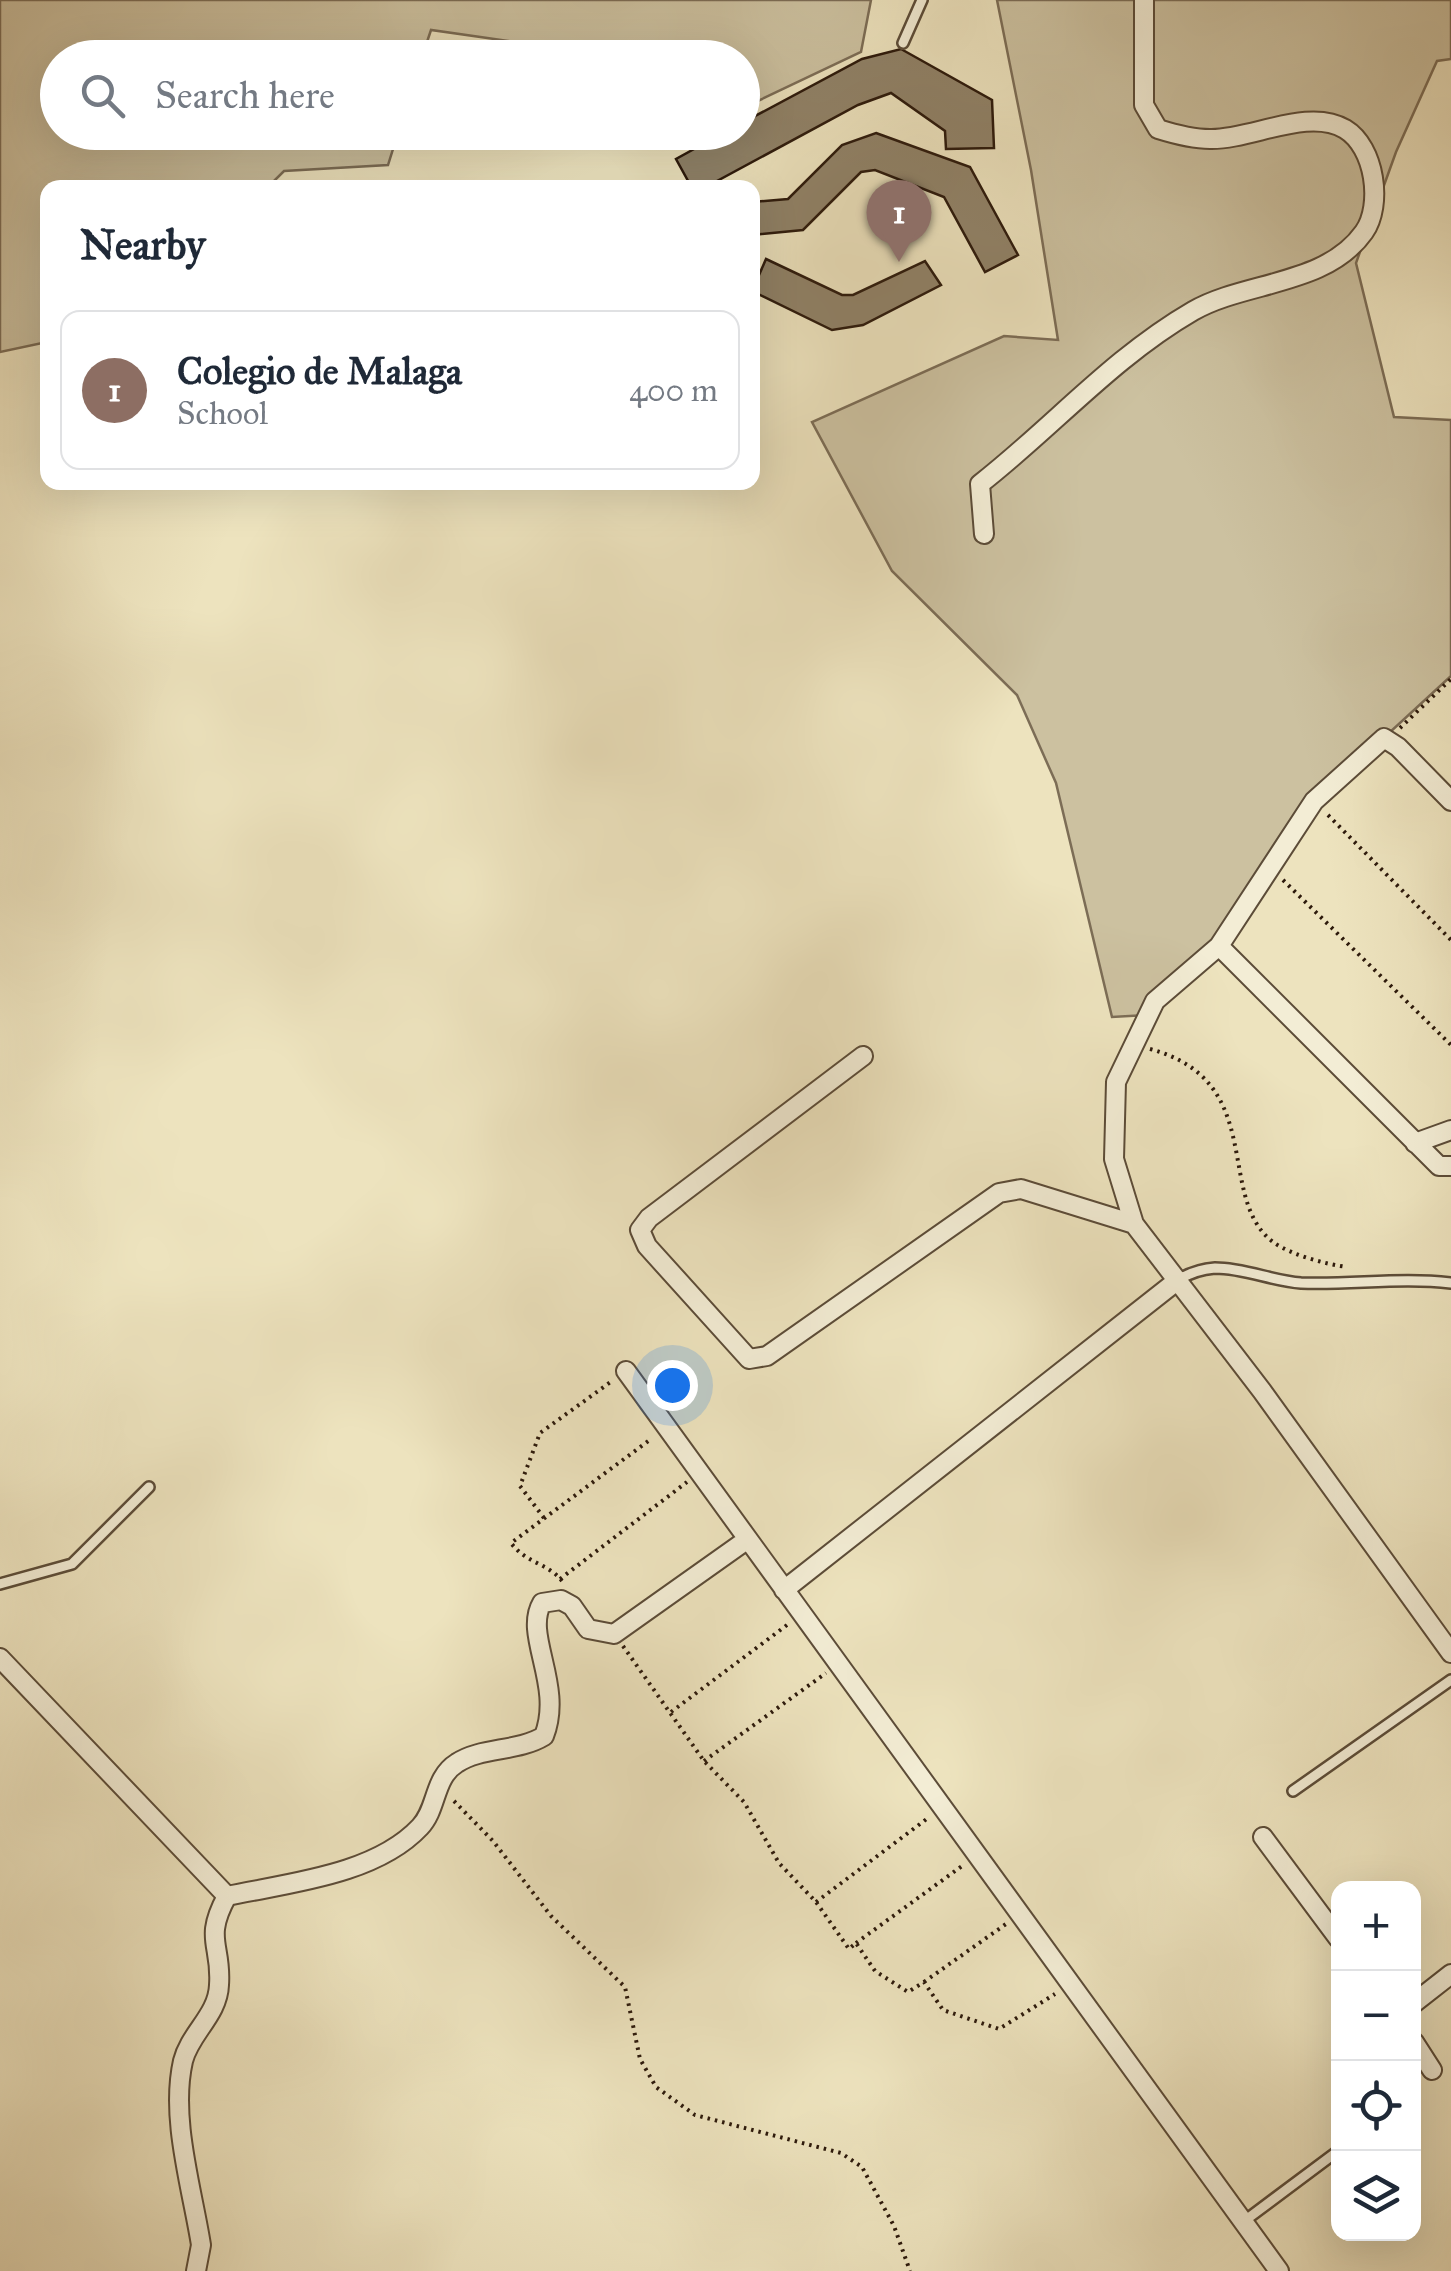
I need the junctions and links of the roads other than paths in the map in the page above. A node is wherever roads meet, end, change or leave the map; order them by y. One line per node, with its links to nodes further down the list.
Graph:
1 (922, 0): 3 (lane)
2 (1144, 0): 4 (street)
3 (903, 43)
4 (984, 534)
5 (1451, 801): 6 (street)
6 (1219, 946): 9 (street); 11 (street)
7 (863, 1056): 11 (street)
8 (1451, 1130): 9 (street)
9 (1415, 1143): 10 (street)
10 (1451, 1166)
11 (1134, 1224): 12 (street)
12 (1178, 1280): 13 (lane); 18 (street); 19 (street)
13 (1451, 1283)
14 (626, 1371): 16 (street)
15 (150, 1487): 17 (lane)
16 (748, 1539): 18 (street); 24 (street)
17 (0, 1584)
18 (784, 1590): 31 (street)
19 (1451, 1653)
20 (0, 1658): 24 (street)
21 (1451, 1680): 22 (lane)
22 (1293, 1791)
23 (1262, 1837): 25 (street)
24 (227, 1896): 32 (street)
25 (1331, 1929)
26 (1451, 1974): 27 (street)
27 (1421, 1998)
28 (1421, 2053): 29 (street)
29 (1432, 2070)
30 (1331, 2156): 31 (lane)
31 (1243, 2222): 33 (street)
32 (196, 2271)
33 (1279, 2271)

